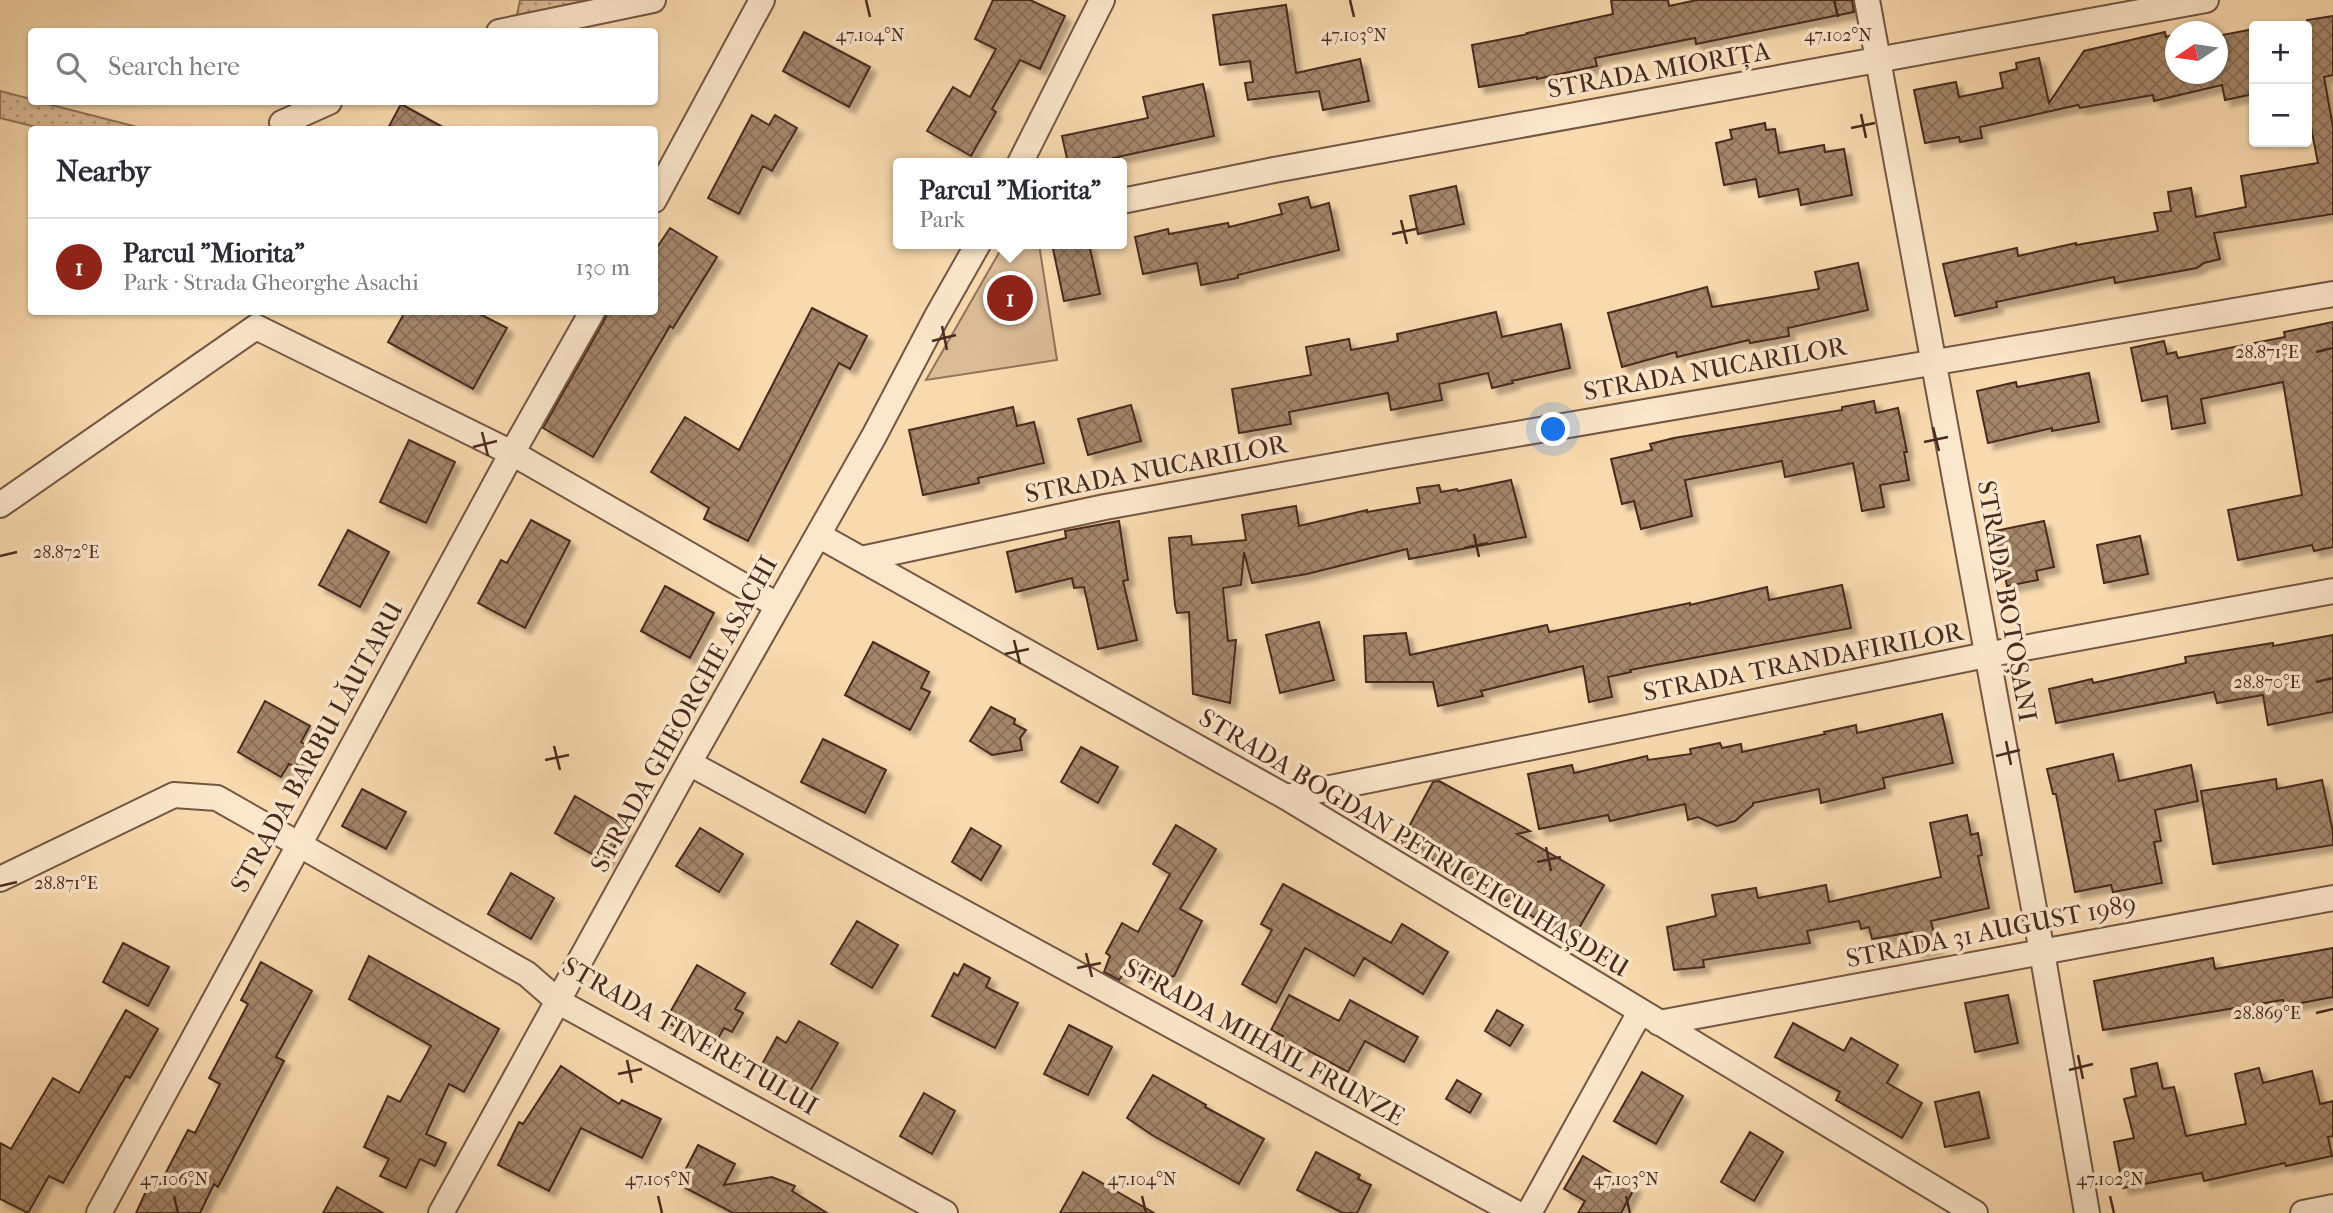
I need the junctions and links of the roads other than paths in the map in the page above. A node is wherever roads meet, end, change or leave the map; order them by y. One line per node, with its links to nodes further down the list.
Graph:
1 (653, 0): 6 (street)
2 (762, 0): 11 (street)
3 (1102, 0): 10 (street)
4 (1867, 0): 7 (street, STRADA BOTOȘANI)
5 (2206, 0): 7 (street, STRADA MIORIȚA)
6 (518, 28)
7 (1879, 61): 12 (street, STRADA MIORIȚA); 16 (street, STRADA BOTOȘANI)
8 (322, 105): 9 (street)
9 (282, 123)
10 (1023, 158)
11 (658, 193)
12 (1127, 200)
13 (975, 249): 19 (street, STRADA GHEORGHE ASACHI)
14 (2333, 294): 16 (street, STRADA NUCARILOR)
15 (590, 315): 17 (street, STRADA BARBU LĂUTARU)
16 (1933, 362): 20 (street, STRADA NUCARILOR); 23 (street, STRADA BOTOȘANI)
17 (512, 453): 18 (street); 22 (street); 26 (street, STRADA BARBU LĂUTARU)
18 (0, 505)
19 (818, 535): 20 (street, STRADA BOGDAN PETRICEICU HAȘDEU); 22 (street, STRADA GHEORGHE ASACHI)
20 (861, 559): 25 (street, STRADA BOGDAN PETRICEICU HAȘDEU)
21 (2333, 592): 23 (street, STRADA TRANDAFIRILOR)
22 (778, 605): 24 (street, STRADA GHEORGHE ASACHI)
23 (1986, 656): 25 (street, STRADA TRANDAFIRILOR); 29 (street, STRADA BOTOȘANI)
24 (689, 763): 30 (street, STRADA GHEORGHE ASACHI); 36 (street, STRADA MIHAIL FRUNZE)
25 (1286, 797): 31 (street, STRADA BOGDAN PETRICEICU HAȘDEU)
26 (299, 843): 27 (street, STRADA TINERETULUI); 30 (street, STRADA TINERETULUI); 33 (street, STRADA BARBU LĂUTARU)
27 (0, 879)
28 (2333, 898): 29 (street, STRADA 31 AUGUST 1989)
29 (2042, 952): 31 (street, STRADA 31 AUGUST 1989); 39 (street, STRADA BOTOȘANI)
30 (559, 1002): 34 (street, STRADA GHEORGHE ASACHI); 35 (street, STRADA TINERETULUI)
31 (1649, 1018): 37 (street); 38 (street, STRADA BOGDAN PETRICEICU HAȘDEU)
32 (2333, 1207): 40 (street)
33 (99, 1213)
34 (441, 1213)
35 (945, 1213)
36 (1516, 1213)
37 (1529, 1213)
38 (1975, 1213)
39 (2087, 1213)
40 (2303, 1213)

